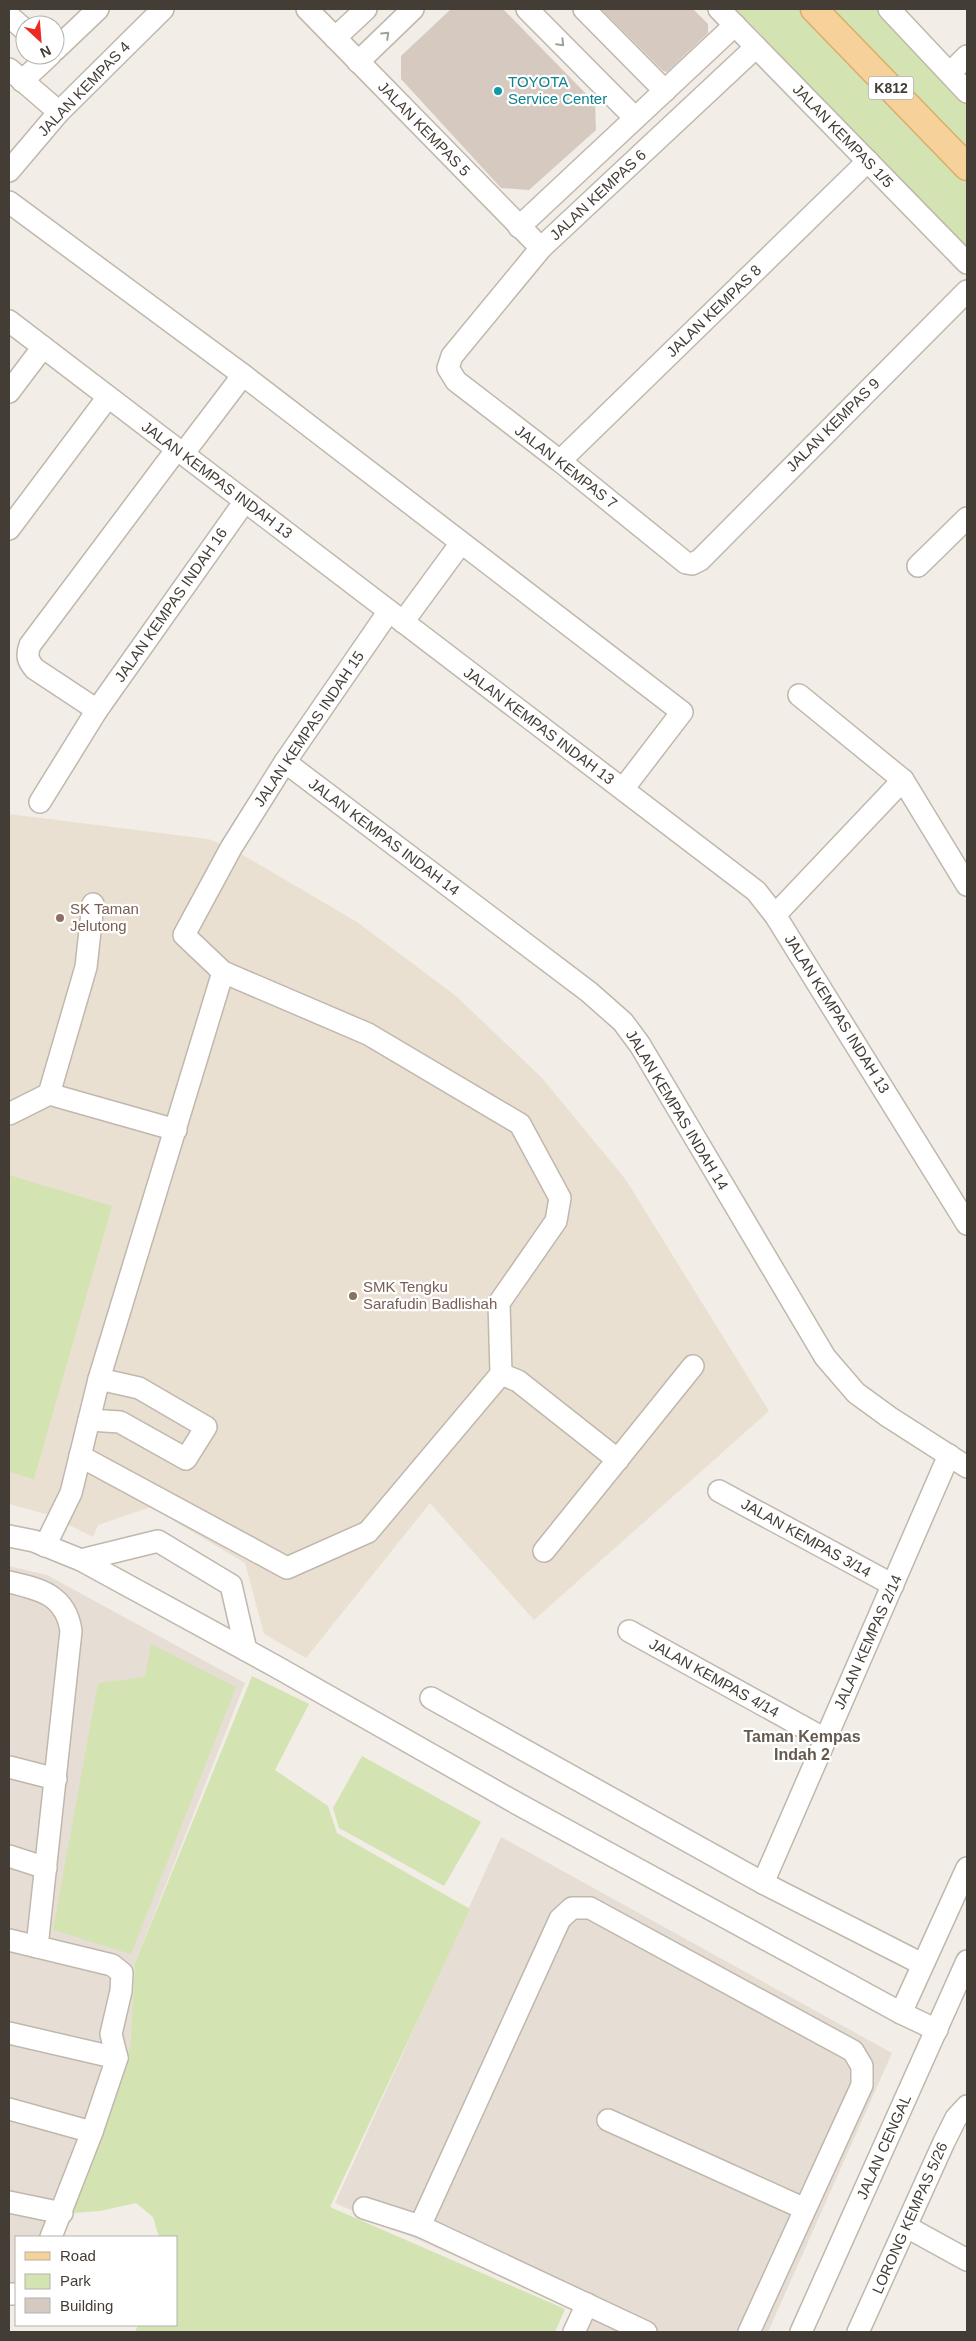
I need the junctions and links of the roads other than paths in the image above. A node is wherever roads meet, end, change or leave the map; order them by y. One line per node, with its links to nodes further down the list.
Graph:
1 (98, 9): 13 (street)
2 (162, 9): 22 (street, JALAN KEMPAS 4)
3 (307, 9): 12 (street, JALAN KEMPAS 5)
4 (366, 9): 12 (street)
5 (414, 9): 16 (street, one-way to 5)
6 (527, 9): 23 (street, one-way to 23)
7 (584, 9): 20 (street)
8 (719, 9): 11 (street, JALAN KEMPAS 1/5)
9 (814, 9): 25 (main road, K812)
10 (889, 9): 18 (street)
11 (735, 25): 14 (street, JALAN KEMPAS 1/5); 20 (street)
12 (335, 38): 16 (street, JALAN KEMPAS 5)
13 (65, 40)
14 (756, 47): 24 (street, JALAN KEMPAS 1/5); 29 (street, JALAN KEMPAS 6)
15 (967, 56): 18 (street)
16 (358, 62): 28 (street, JALAN KEMPAS 5)
17 (33, 65): 19 (street)
18 (950, 73): 21 (street)
19 (16, 75): 22 (street)
20 (665, 90): 23 (street)
21 (967, 92)
22 (59, 112): 26 (street, JALAN KEMPAS 4)
23 (635, 118): 28 (street)
24 (868, 161): 30 (street, JALAN KEMPAS 1/5); 39 (street, JALAN KEMPAS 8)
25 (967, 167)
26 (9, 171)
27 (9, 202): 35 (street)
28 (519, 226): 29 (street, JALAN KEMPAS 5)
29 (541, 248): 34 (street, JALAN KEMPAS 6)
30 (967, 263)
31 (967, 291): 44 (street, JALAN KEMPAS 9)
32 (9, 321): 33 (street, JALAN KEMPAS INDAH 13)
33 (43, 347): 36 (street); 37 (street, JALAN KEMPAS INDAH 13)
34 (452, 356): 39 (street, JALAN KEMPAS 7)
35 (243, 375): 38 (street); 43 (street)
36 (9, 392)
37 (108, 397): 38 (street, JALAN KEMPAS INDAH 13); 42 (street)
38 (180, 452): 40 (street, JALAN KEMPAS INDAH 13); 48 (street)
39 (560, 461): 44 (street, JALAN KEMPAS 7)
40 (245, 501): 46 (street, JALAN KEMPAS INDAH 13); 48 (street, JALAN KEMPAS INDAH 16)
41 (967, 518): 45 (street)
42 (9, 528)
43 (462, 544): 46 (street, JALAN KEMPAS INDAH 15); 51 (street)
44 (700, 560)
45 (918, 566)
46 (396, 616): 49 (street, JALAN KEMPAS INDAH 15); 51 (street, JALAN KEMPAS INDAH 13)
47 (799, 695): 50 (street)
48 (97, 710): 52 (street, JALAN KEMPAS INDAH 16)
49 (285, 762): 56 (street, JALAN KEMPAS INDAH 15); 65 (street, JALAN KEMPAS INDAH 14)
50 (903, 780): 53 (street); 55 (street)
51 (623, 790): 55 (street, JALAN KEMPAS INDAH 13)
52 (40, 802)
53 (967, 885)
54 (93, 904): 57 (street)
55 (775, 915): 60 (street, JALAN KEMPAS INDAH 13)
56 (223, 972): 59 (street); 62 (street)
57 (49, 1094): 58 (street); 59 (street)
58 (9, 1114)
59 (176, 1130): 63 (street)
60 (967, 1224)
61 (694, 1366): 67 (street)
62 (501, 1374): 66 (street); 67 (street)
63 (99, 1379): 64 (street); 64 (street)
64 (89, 1420): 66 (street)
65 (949, 1455): 68 (street, JALAN KEMPAS INDAH 14); 75 (street, JALAN KEMPAS 2/14)
66 (80, 1456): 71 (street)
67 (618, 1460): 72 (street)
68 (967, 1467)
69 (719, 1491): 75 (street, JALAN KEMPAS 3/14)
70 (9, 1536): 71 (street)
71 (45, 1546): 73 (street)
72 (544, 1551)
73 (81, 1560): 77 (street); 77 (street)
74 (9, 1582): 81 (street)
75 (893, 1585): 79 (street, JALAN KEMPAS 2/14)
76 (629, 1631): 79 (street, JALAN KEMPAS 4/14)
77 (246, 1650): 90 (street)
78 (431, 1698): 85 (street)
79 (825, 1740): 85 (street, JALAN KEMPAS 2/14)
80 (9, 1767): 81 (street)
81 (56, 1779): 83 (street)
82 (9, 1856): 83 (street)
83 (46, 1868): 87 (street)
84 (967, 1868): 89 (street)
85 (763, 1883): 89 (street)
86 (9, 1940): 87 (street)
87 (37, 1947): 93 (street)
88 (967, 1961): 91 (street, JALAN CENGAL)
89 (922, 1964): 90 (street)
90 (901, 2013): 91 (street)
91 (937, 2030): 110 (street, JALAN CENGAL)
92 (9, 2033): 93 (street)
93 (117, 2058): 97 (street)
94 (967, 2106): 103 (street, LORONG KEMPAS 5/26)
95 (9, 2109): 97 (street)
96 (608, 2120): 100 (street)
97 (92, 2132): 101 (street)
98 (9, 2202): 101 (street)
99 (364, 2208): 102 (street)
100 (805, 2209): 102 (street); 109 (street)
101 (62, 2213): 104 (street)
102 (420, 2226): 106 (street)
103 (907, 2227): 105 (street); 111 (street, LORONG KEMPAS 5/26)
104 (51, 2236)
105 (967, 2260)
106 (587, 2304): 107 (street); 108 (street)
107 (574, 2332)
108 (646, 2332)
109 (749, 2332)
110 (801, 2332)
111 (858, 2332)

